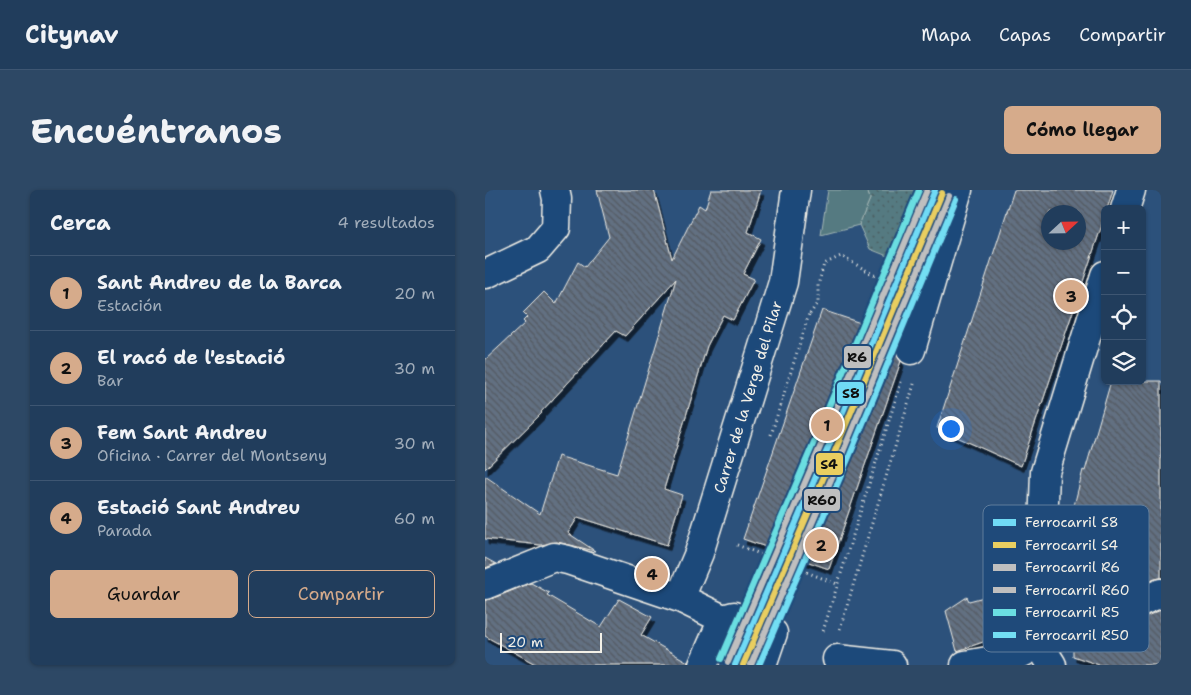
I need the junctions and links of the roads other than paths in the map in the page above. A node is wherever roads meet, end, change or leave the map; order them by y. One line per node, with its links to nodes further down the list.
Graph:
1 (555, 190): 6 (street)
2 (796, 190): 12 (street, Carrer de la Verge del Pilar)
3 (958, 190): 8 (street)
4 (1131, 190): 5 (street)
5 (1126, 205)
6 (486, 274)
7 (1101, 288): 9 (street)
8 (911, 350)
9 (1045, 505)
10 (485, 585): 12 (street)
11 (1161, 593): 13 (street)
12 (680, 598): 14 (street)
13 (1149, 599)
14 (723, 620): 17 (street); 18 (street)
15 (1045, 655): 20 (street)
16 (837, 659): 19 (street)
17 (703, 665)
18 (762, 665)
19 (892, 665)
20 (965, 665)

